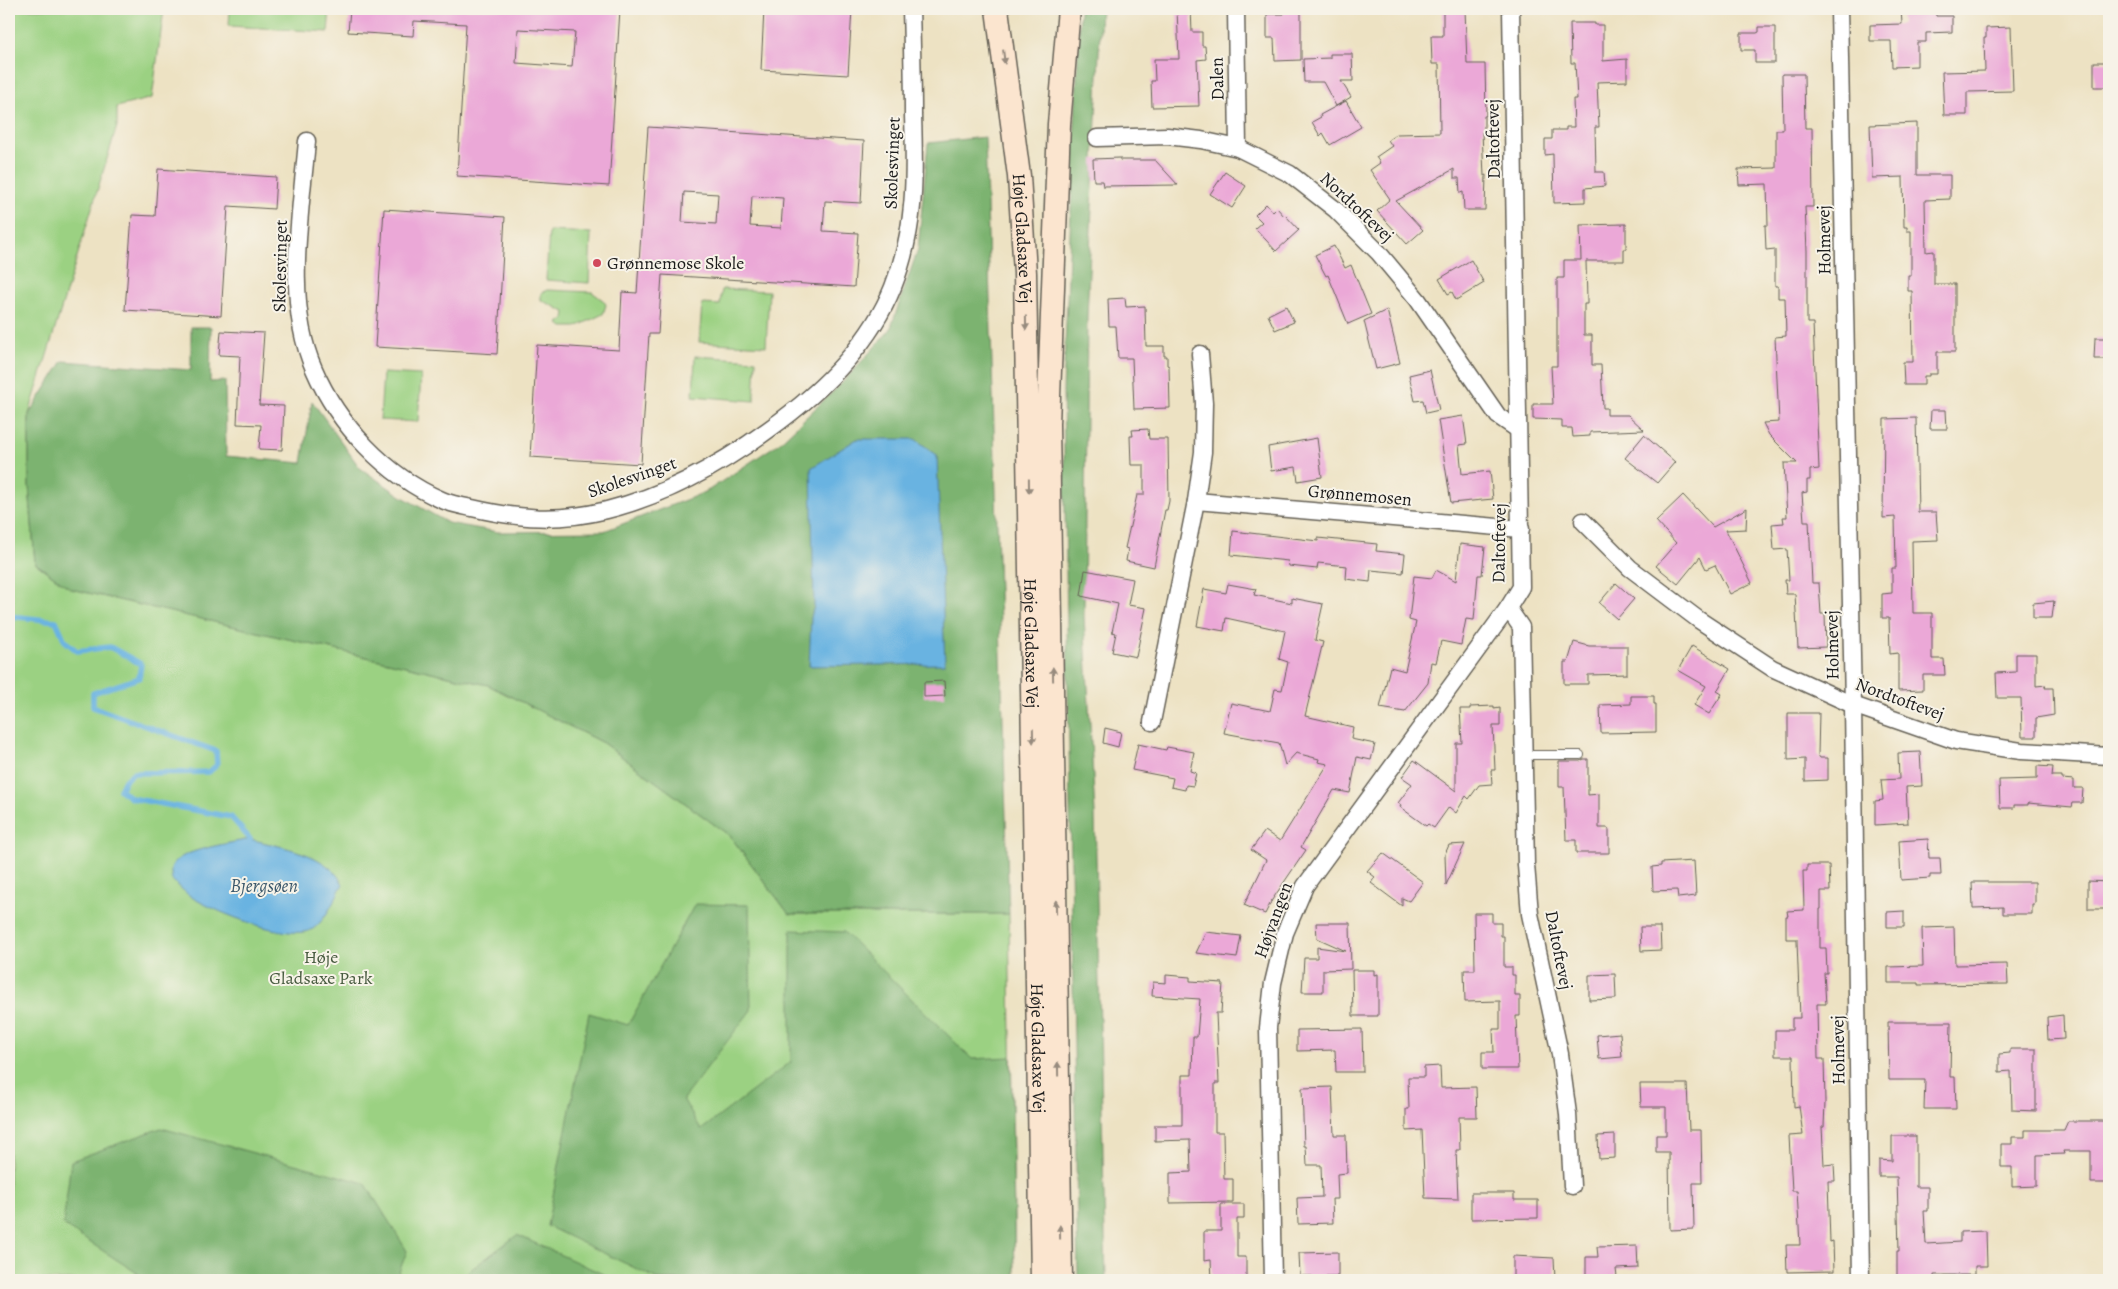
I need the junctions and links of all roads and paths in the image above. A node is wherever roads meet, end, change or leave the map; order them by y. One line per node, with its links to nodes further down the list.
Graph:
1 (911, 9): 8 (street, Skolesvinget)
2 (997, 9): 22 (street, Høje Gladsaxe Vej, one-way to 22)
3 (1069, 9): 23 (street, Høje Gladsaxe Vej, one-way to 3)
4 (1236, 9): 9 (street, Dalen)
5 (1511, 9): 11 (street, Daltoftevej)
6 (1839, 9): 16 (street, Holmevej)
7 (1097, 138): 9 (street, Nordtoftevej)
8 (307, 141)
9 (1238, 148): 11 (street, Nordtoftevej)
10 (1200, 354): 12 (street)
11 (1517, 429): 14 (street, Daltoftevej)
12 (1196, 501): 14 (street, Grønnemosen); 17 (street)
13 (1583, 521): 16 (street, Nordtoftevej)
14 (1521, 529): 15 (street, Daltoftevej)
15 (1508, 608): 18 (street, Daltoftevej); 24 (street, Højvangen)
16 (1853, 705): 20 (street, Nordtoftevej); 25 (street, Holmevej)
17 (1152, 722)
18 (1524, 755): 19 (lane); 21 (street, Daltoftevej)
19 (1580, 755)
20 (2109, 756)
21 (1572, 1186)
22 (1042, 1280)
23 (1060, 1280)
24 (1273, 1280)
25 (1861, 1280)

